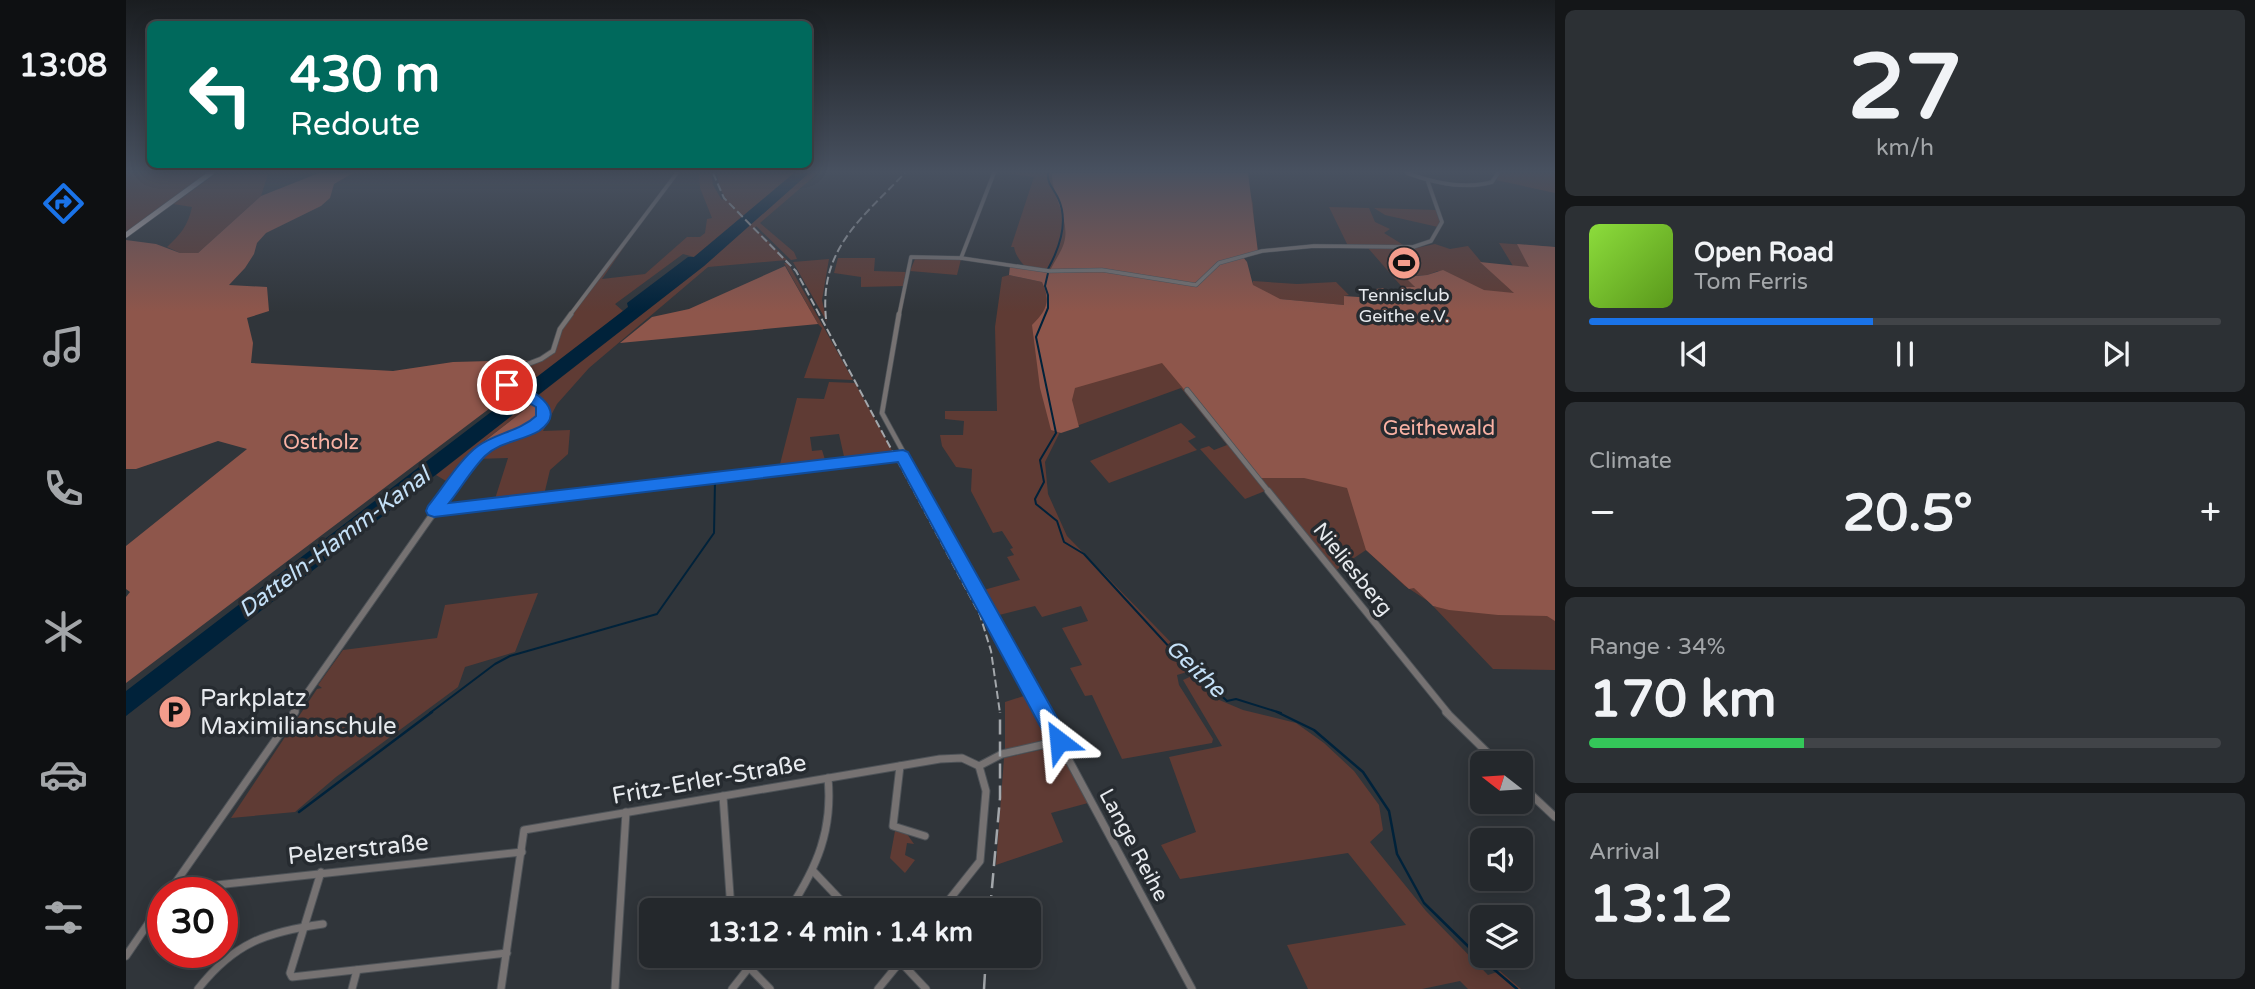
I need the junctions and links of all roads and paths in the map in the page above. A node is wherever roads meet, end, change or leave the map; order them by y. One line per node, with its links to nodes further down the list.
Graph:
1 (148, 219): 5 (main road)
2 (642, 219): 9 (street)
3 (976, 219): 6 (street)
4 (1442, 219): 6 (street)
5 (126, 235)
6 (961, 258): 8 (street, Lange Reihe)
7 (1187, 390): 11 (street, Nieliesberg)
8 (903, 456): 9 (street); 10 (street, Lange Reihe)
9 (434, 511): 23 (street)
10 (1059, 741): 13 (street); 47 (street, Lange Reihe)
11 (1486, 751)
12 (900, 766): 13 (street, Fritz-Erler-Straße); 14 (street, Fritz-Erler-Straße); 19 (street)
13 (979, 766): 28 (street)
14 (828, 778): 15 (street, Fritz-Erler-Straße); 22 (street)
15 (723, 796): 17 (street, Fritz-Erler-Straße); 25 (street)
16 (1533, 796): 18 (street)
17 (626, 812): 20 (street, Fritz-Erler-Straße); 42 (street)
18 (1555, 817)
19 (925, 835)
20 (522, 852): 21 (street, Pelzerstraße); 32 (street)
21 (321, 872): 24 (street, Pelzerstraße); 31 (street)
22 (814, 872): 26 (street); 27 (street)
23 (179, 877)
24 (238, 882)
25 (730, 898)
26 (797, 898)
27 (839, 898)
28 (951, 898)
29 (323, 924): 31 (street)
30 (147, 925): 33 (street)
31 (304, 926): 38 (street); 39 (street)
32 (507, 953): 38 (street); 41 (street)
33 (126, 956)
34 (749, 968): 43 (street)
35 (751, 968): 44 (street)
36 (892, 968): 45 (street)
37 (909, 968): 46 (street)
38 (357, 970): 40 (street)
39 (198, 989)
40 (352, 989)
41 (501, 989)
42 (615, 989)
43 (732, 989)
44 (770, 989)
45 (878, 989)
46 (926, 989)
47 (1192, 989)

